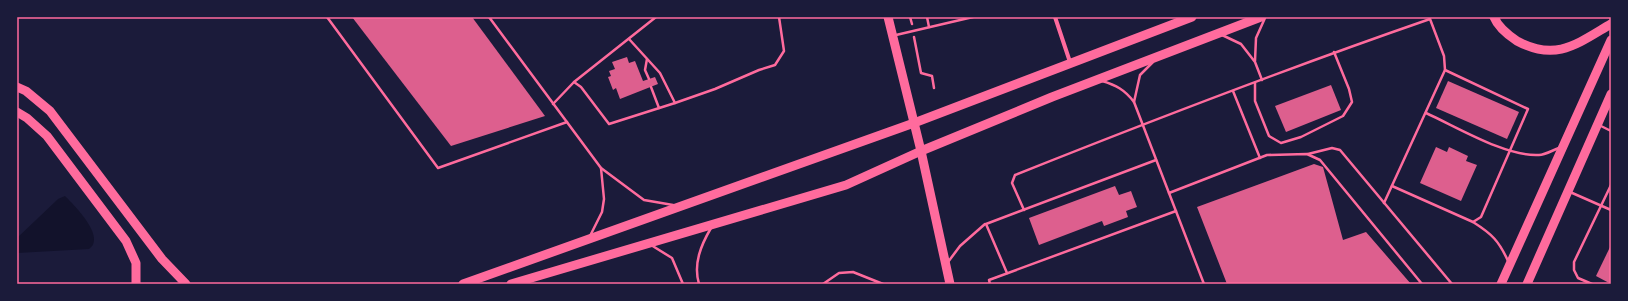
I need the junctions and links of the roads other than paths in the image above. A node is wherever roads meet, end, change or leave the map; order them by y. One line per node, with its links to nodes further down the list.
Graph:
1 (327, 17): 43 (lane)
2 (489, 17): 39 (lane)
3 (656, 17): 19 (lane)
4 (779, 17): 38 (lane)
5 (888, 17): 22 (main road)
6 (894, 17): 18 (main road)
7 (927, 17): 16 (lane)
8 (974, 17): 16 (lane)
9 (1055, 17): 25 (street)
10 (1192, 17): 25 (main road)
11 (1261, 17): 17 (main road)
12 (1265, 17): 26 (lane)
13 (1494, 17): 15 (main road)
14 (1430, 18): 21 (lane); 27 (lane)
15 (1611, 24)
16 (929, 27): 18 (lane)
17 (1218, 33): 23 (main road); 26 (lane)
18 (896, 35): 22 (main road)
19 (629, 39): 24 (lane); 31 (lane)
20 (1611, 40): 48 (main road)
21 (1334, 52): 30 (lane); 32 (lane)
22 (899, 55): 44 (main road)
23 (1158, 56): 29 (main road); 37 (lane)
24 (647, 59): 28 (lane); 38 (lane)
25 (1070, 62): 44 (main road)
26 (1255, 62): 30 (lane)
27 (1445, 70): 42 (lane); 50 (lane)
28 (649, 79)
29 (1096, 80): 37 (lane); 49 (main road)
30 (1262, 80): 32 (lane)
31 (574, 82): 39 (lane); 40 (lane)
32 (1255, 83): 35 (lane)
33 (17, 87): 75 (main road)
34 (651, 87): 40 (lane)
35 (1233, 91): 45 (lane); 52 (lane)
36 (1611, 94): 46 (main road)
37 (1134, 102): 45 (lane)
38 (675, 103): 40 (lane)
39 (553, 104): 43 (lane)
40 (659, 108)
41 (17, 112): 74 (main road)
42 (1426, 113): 50 (lane); 56 (lane)
43 (567, 122): 54 (lane)
44 (914, 122): 49 (main road); 60 (main road)
45 (1142, 124): 53 (lane); 62 (lane)
46 (1597, 125): 47 (lane); 57 (main road)
47 (1611, 131)
48 (1563, 146): 50 (lane); 71 (main road)
49 (921, 151): 66 (main road); 70 (main road)
50 (1509, 151): 65 (lane)
51 (1307, 154): 52 (lane); 59 (lane); 85 (lane)
52 (1260, 158): 58 (lane)
53 (1156, 160): 58 (lane); 62 (lane)
54 (601, 168): 60 (lane); 68 (lane)
55 (1611, 185): 61 (lane)
56 (1392, 186): 59 (lane); 65 (lane)
57 (1568, 191): 61 (lane); 88 (main road)
58 (1169, 193): 63 (lane)
59 (1384, 203): 86 (lane)
60 (679, 206): 68 (main road)
61 (1601, 206): 64 (lane); 89 (lane)
62 (1024, 210): 67 (lane)
63 (1176, 210): 72 (lane); 73 (lane)
64 (1611, 210)
65 (1474, 222): 71 (lane)
66 (714, 223): 69 (main road); 79 (lane)
67 (986, 224): 70 (lane); 72 (lane)
68 (589, 238): 76 (main road)
69 (647, 243): 77 (main road); 78 (lane)
70 (946, 265): 82 (main road)
71 (1509, 265): 87 (main road)
72 (1007, 273): 83 (lane)
73 (1204, 283): 84 (lane)
74 (136, 284)
75 (186, 284)
76 (463, 284)
77 (511, 284)
78 (683, 284)
79 (699, 284)
80 (823, 284): 81 (lane)
81 (883, 284)
82 (950, 284)
83 (990, 284)
84 (1200, 284)
85 (1422, 284)
86 (1452, 284)
87 (1501, 284)
88 (1527, 284)
89 (1592, 284)

